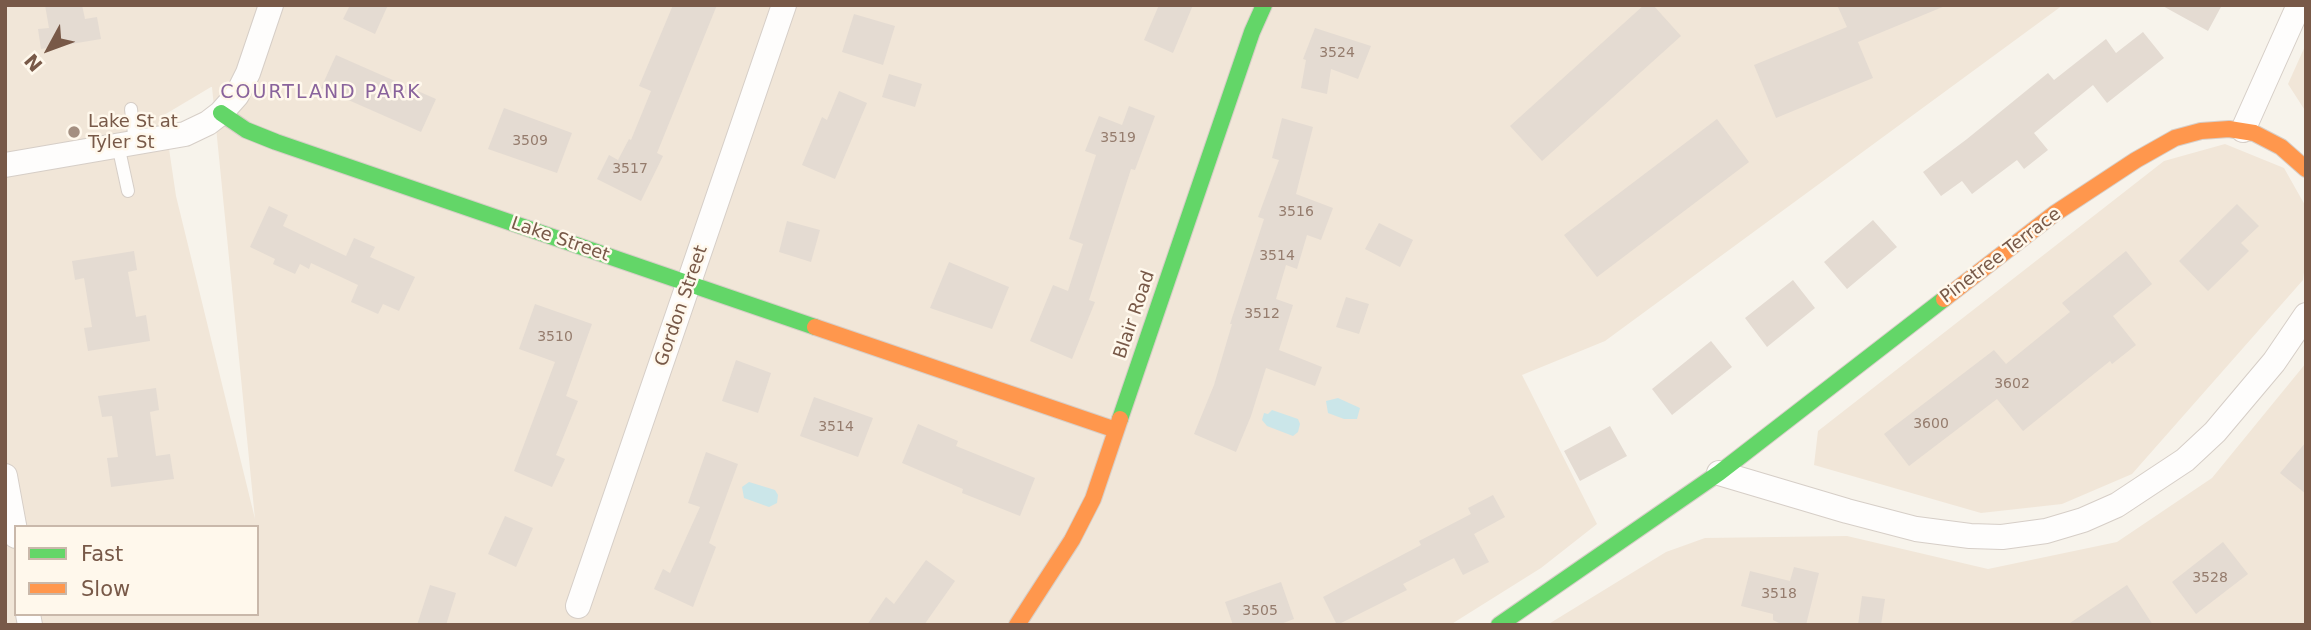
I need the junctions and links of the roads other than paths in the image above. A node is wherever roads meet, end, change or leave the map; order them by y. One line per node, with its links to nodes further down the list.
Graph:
1 (271, 5): 6 (street)
2 (784, 5): 12 (street, Gordon Street)
3 (1264, 5): 14 (street, Blair Road)
4 (2299, 5): 7 (street)
5 (131, 109): 8 (lane)
6 (221, 113): 8 (street); 12 (street, Lake Street)
7 (2243, 130): 10 (street, Pinetree Terrace); 15 (street, Pinetree Terrace)
8 (126, 144): 9 (street); 11 (lane)
9 (5, 165)
10 (2306, 169)
11 (128, 191)
12 (689, 284): 14 (street, Lake Street); 18 (street, Gordon Street)
13 (2306, 315): 15 (street)
14 (1116, 430): 19 (street, Blair Road)
15 (1719, 472): 20 (street, Pinetree Terrace)
16 (5, 476): 17 (street)
17 (14, 525)
18 (578, 606)
19 (1017, 625)
20 (1499, 625)

